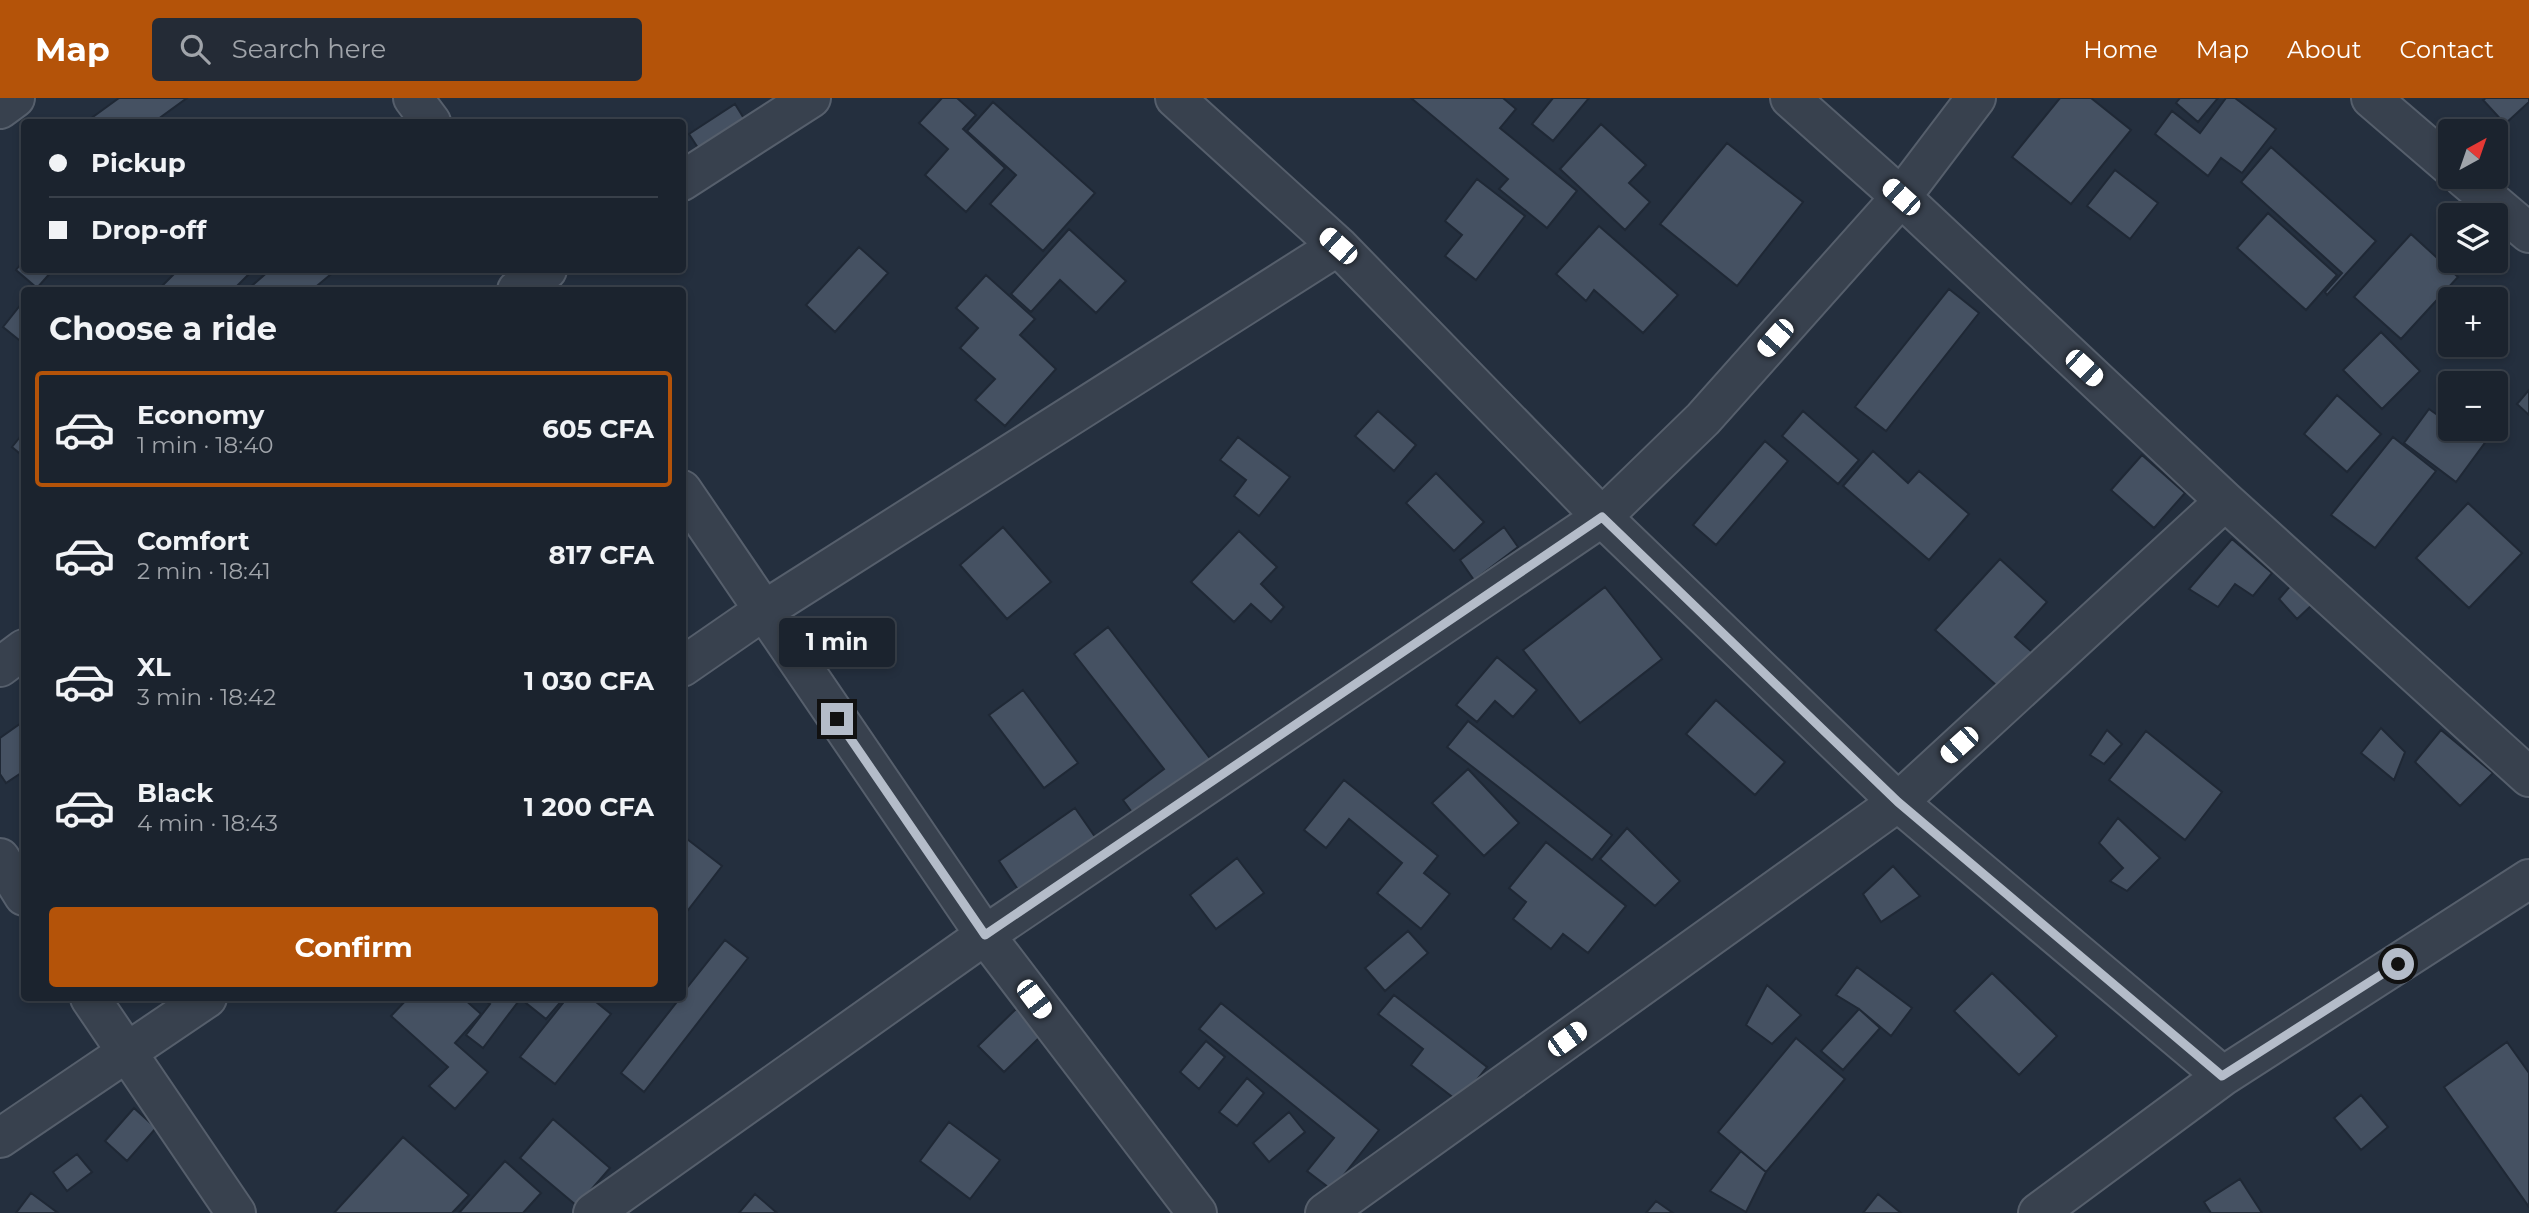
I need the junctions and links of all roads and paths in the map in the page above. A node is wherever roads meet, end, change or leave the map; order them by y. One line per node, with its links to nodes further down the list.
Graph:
1 (15, 98): 8 (street)
2 (413, 98): 9 (street)
3 (811, 98): 11 (street)
4 (1175, 98): 15 (street)
5 (1790, 98): 13 (street)
6 (1976, 98): 13 (street)
7 (2371, 98): 10 (street)
8 (0, 109)
9 (429, 119)
10 (2438, 156)
11 (686, 178)
12 (2477, 189): 14 (street)
13 (1901, 197): 17 (street); 18 (street)
14 (2529, 233)
15 (1338, 246): 18 (street); 19 (street)
16 (686, 496): 19 (street)
17 (2225, 501): 23 (street); 24 (street)
18 (1602, 517): 24 (street); 28 (street)
19 (763, 611): 21 (street); 28 (street)
20 (21, 651): 22 (street)
21 (686, 664)
22 (0, 667)
23 (2529, 777)
24 (1898, 802): 32 (street); 37 (street)
25 (0, 858): 27 (street)
26 (2529, 879): 32 (street)
27 (21, 891)
28 (985, 935): 35 (street); 36 (street)
29 (92, 1001): 31 (street)
30 (203, 1001): 31 (street)
31 (126, 1053): 33 (street); 34 (street)
32 (2222, 1076): 38 (street)
33 (0, 1138)
34 (236, 1213)
35 (593, 1213)
36 (1197, 1213)
37 (1325, 1213)
38 (2038, 1213)

